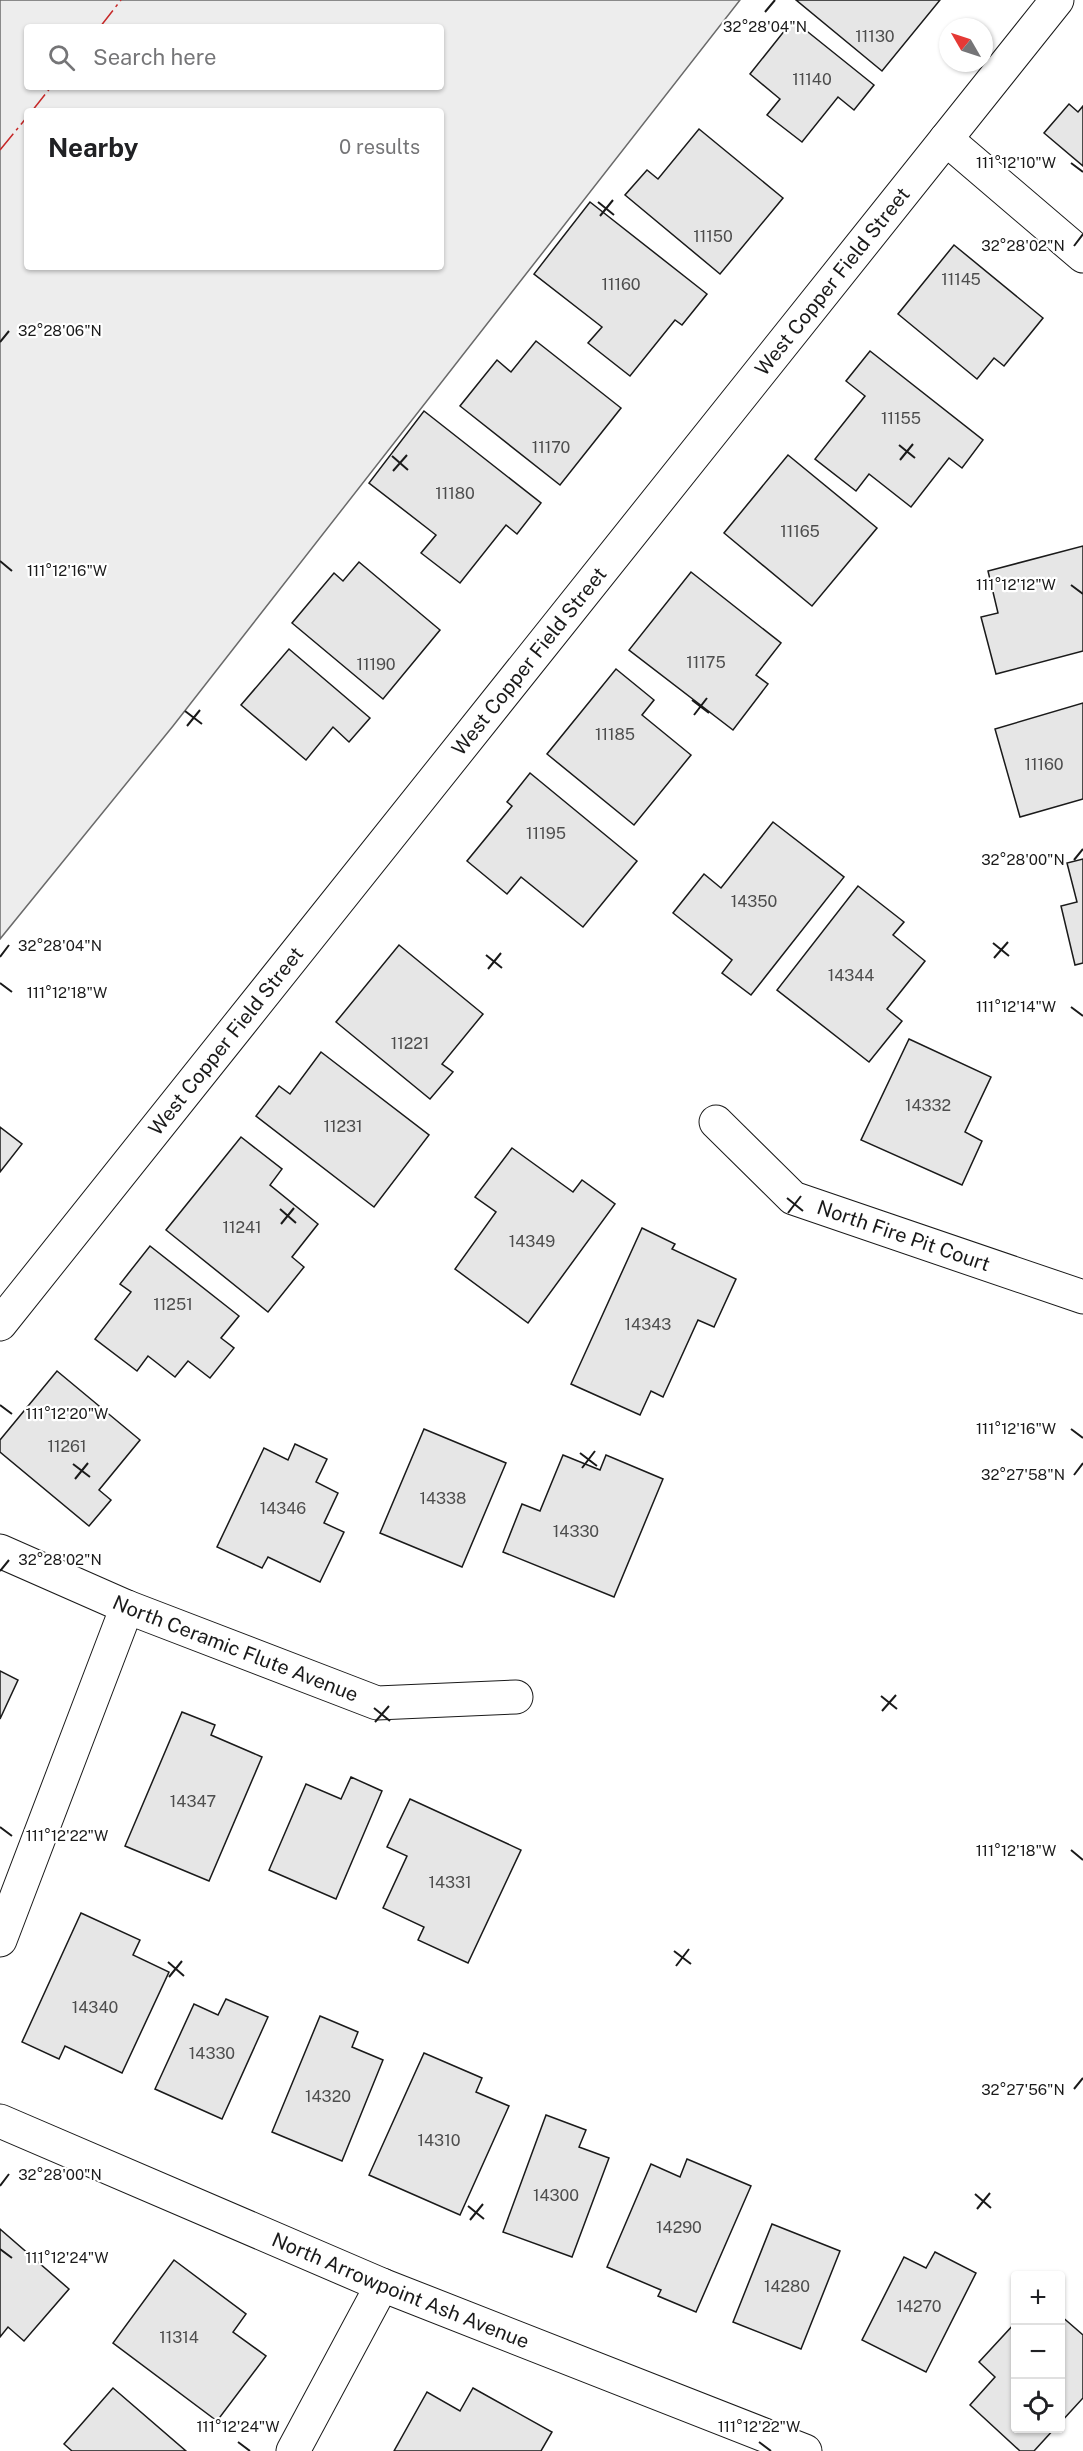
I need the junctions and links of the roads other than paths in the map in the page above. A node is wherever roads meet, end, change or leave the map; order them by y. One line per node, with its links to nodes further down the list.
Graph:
1 (1057, 0): 2 (street, West Copper Field Street)
2 (946, 139): 3 (street); 6 (street, West Copper Field Street)
3 (1083, 256)
4 (716, 1122): 5 (street, North Fire Pit Court)
5 (1083, 1297)
6 (0, 1324)
7 (0, 1551): 8 (street, North Ceramic Flute Avenue)
8 (127, 1606): 9 (street, North Ceramic Flute Avenue); 10 (street)
9 (516, 1697)
10 (0, 1940)
11 (0, 2121): 12 (street, North Arrowpoint Ash Avenue)
12 (382, 2285): 13 (street); 14 (street, North Arrowpoint Ash Avenue)
13 (293, 2451)
14 (805, 2451)

